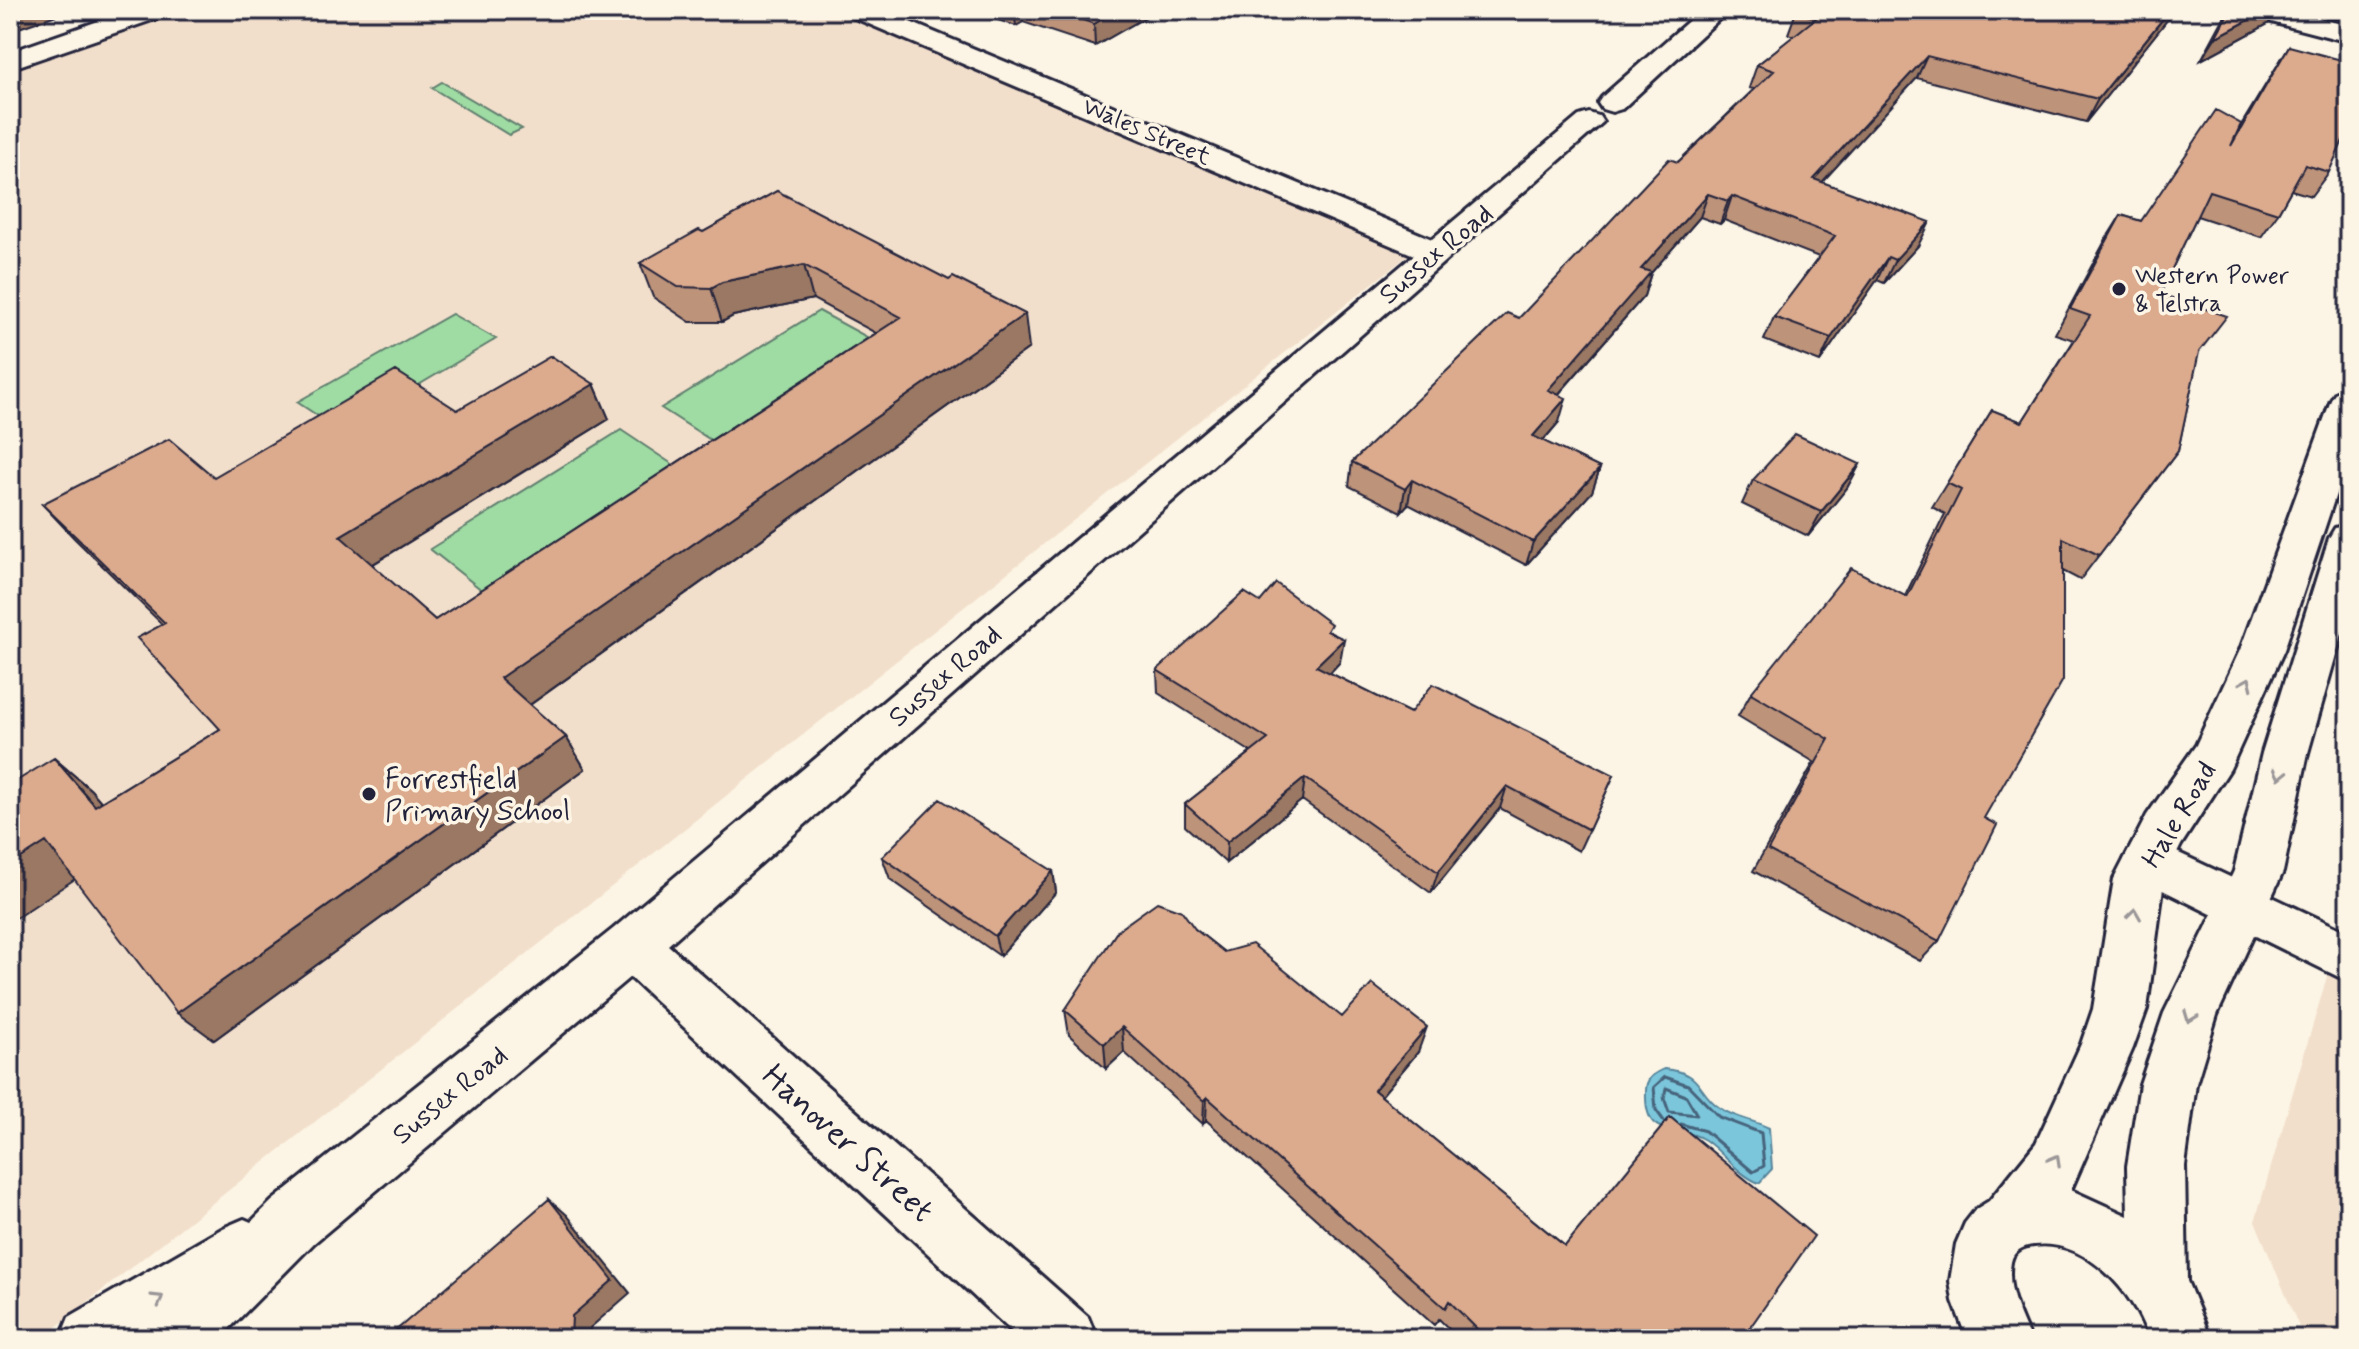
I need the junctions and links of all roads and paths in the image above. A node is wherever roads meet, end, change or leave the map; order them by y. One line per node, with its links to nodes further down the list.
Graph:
1 (155, 10): 6 (street)
2 (859, 10): 7 (street, Wales Street)
3 (1716, 10): 7 (street, Sussex Road)
4 (2257, 10): 5 (street)
5 (2349, 34)
6 (10, 61)
7 (1435, 252): 12 (street, Sussex Road)
8 (2349, 400): 10 (street, Hale Road, one-way to 8)
9 (2349, 538): 11 (street, one-way to 11)
10 (2149, 860): 11 (street); 15 (street, Hale Road, one-way to 10)
11 (2243, 906): 13 (street); 16 (street, one-way to 16)
12 (631, 945): 14 (street, Sussex Road); 20 (street, Hanover Street)
13 (2349, 958)
14 (293, 1222): 18 (street, Sussex Road, one-way to 14); 19 (street, Sussex Road)
15 (2009, 1223): 16 (street); 17 (street, Hale Road)
16 (2179, 1320)
17 (1991, 1333)
18 (91, 1339)
19 (176, 1339)
20 (1066, 1339)

